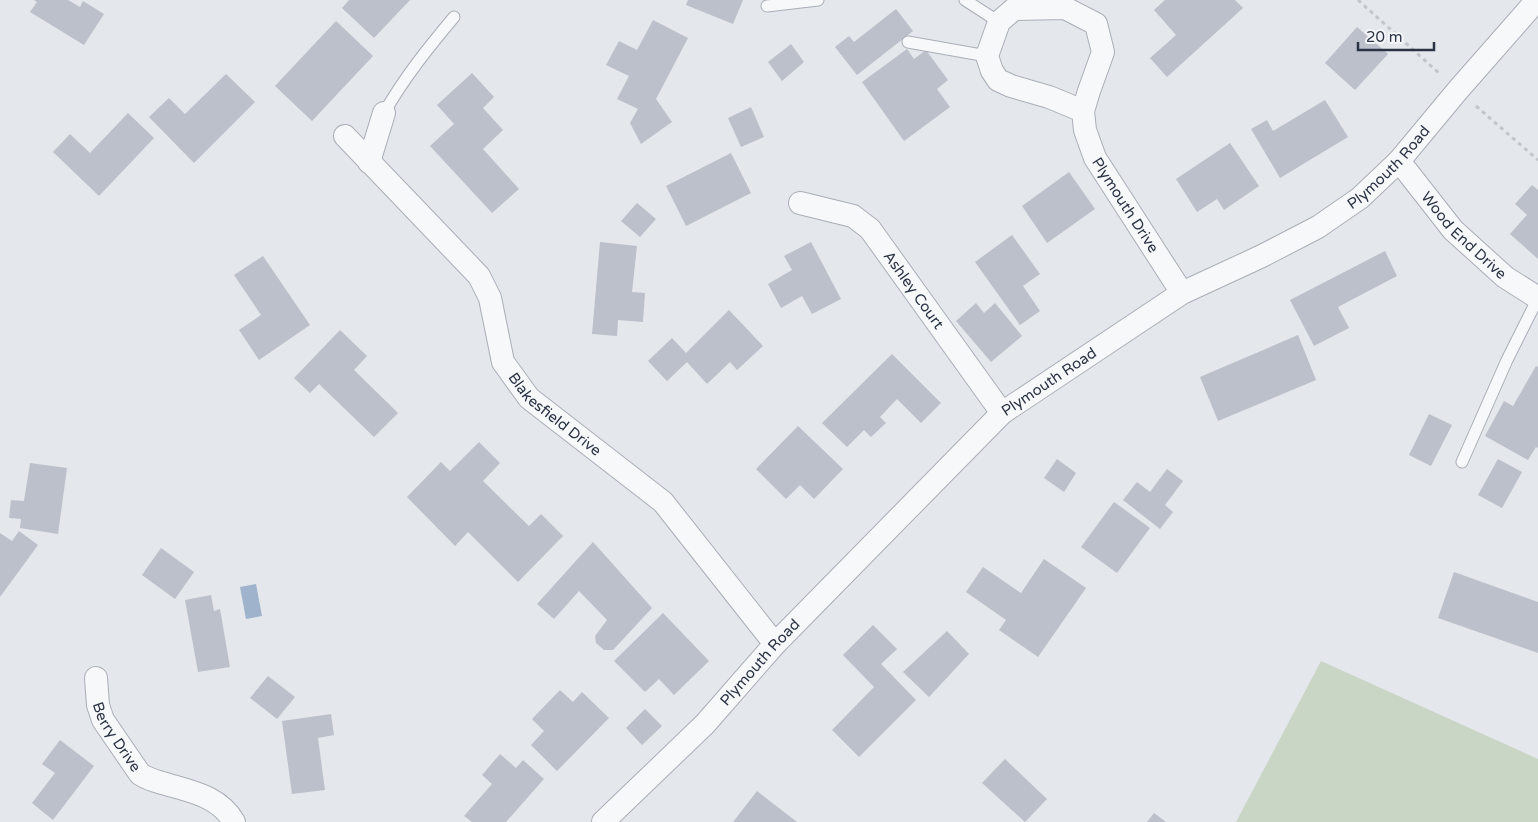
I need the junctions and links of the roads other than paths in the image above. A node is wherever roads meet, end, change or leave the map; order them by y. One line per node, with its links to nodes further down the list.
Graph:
1 (818, 0): 4 (lane)
2 (965, 0): 5 (lane)
3 (1537, 0): 12 (street, Plymouth Road)
4 (767, 6)
5 (1006, 11): 8 (street); 9 (street, Plymouth Drive)
6 (454, 17): 10 (lane)
7 (908, 42): 8 (lane)
8 (987, 56): 9 (street)
9 (1084, 111): 15 (street, Plymouth Drive)
10 (384, 113): 13 (street)
11 (345, 136): 13 (street, Blakesfield Drive)
12 (1399, 161): 15 (street, Plymouth Road); 16 (street, Wood End Drive)
13 (369, 162): 19 (street, Blakesfield Drive)
14 (800, 203): 17 (street, Ashley Court)
15 (1182, 293): 17 (street, Plymouth Road)
16 (1538, 298): 18 (lane)
17 (1002, 412): 19 (street, Plymouth Road)
18 (1462, 462)
19 (775, 644): 22 (street, Plymouth Road)
20 (96, 678): 21 (street, Berry Drive)
21 (234, 822)
22 (603, 822)

